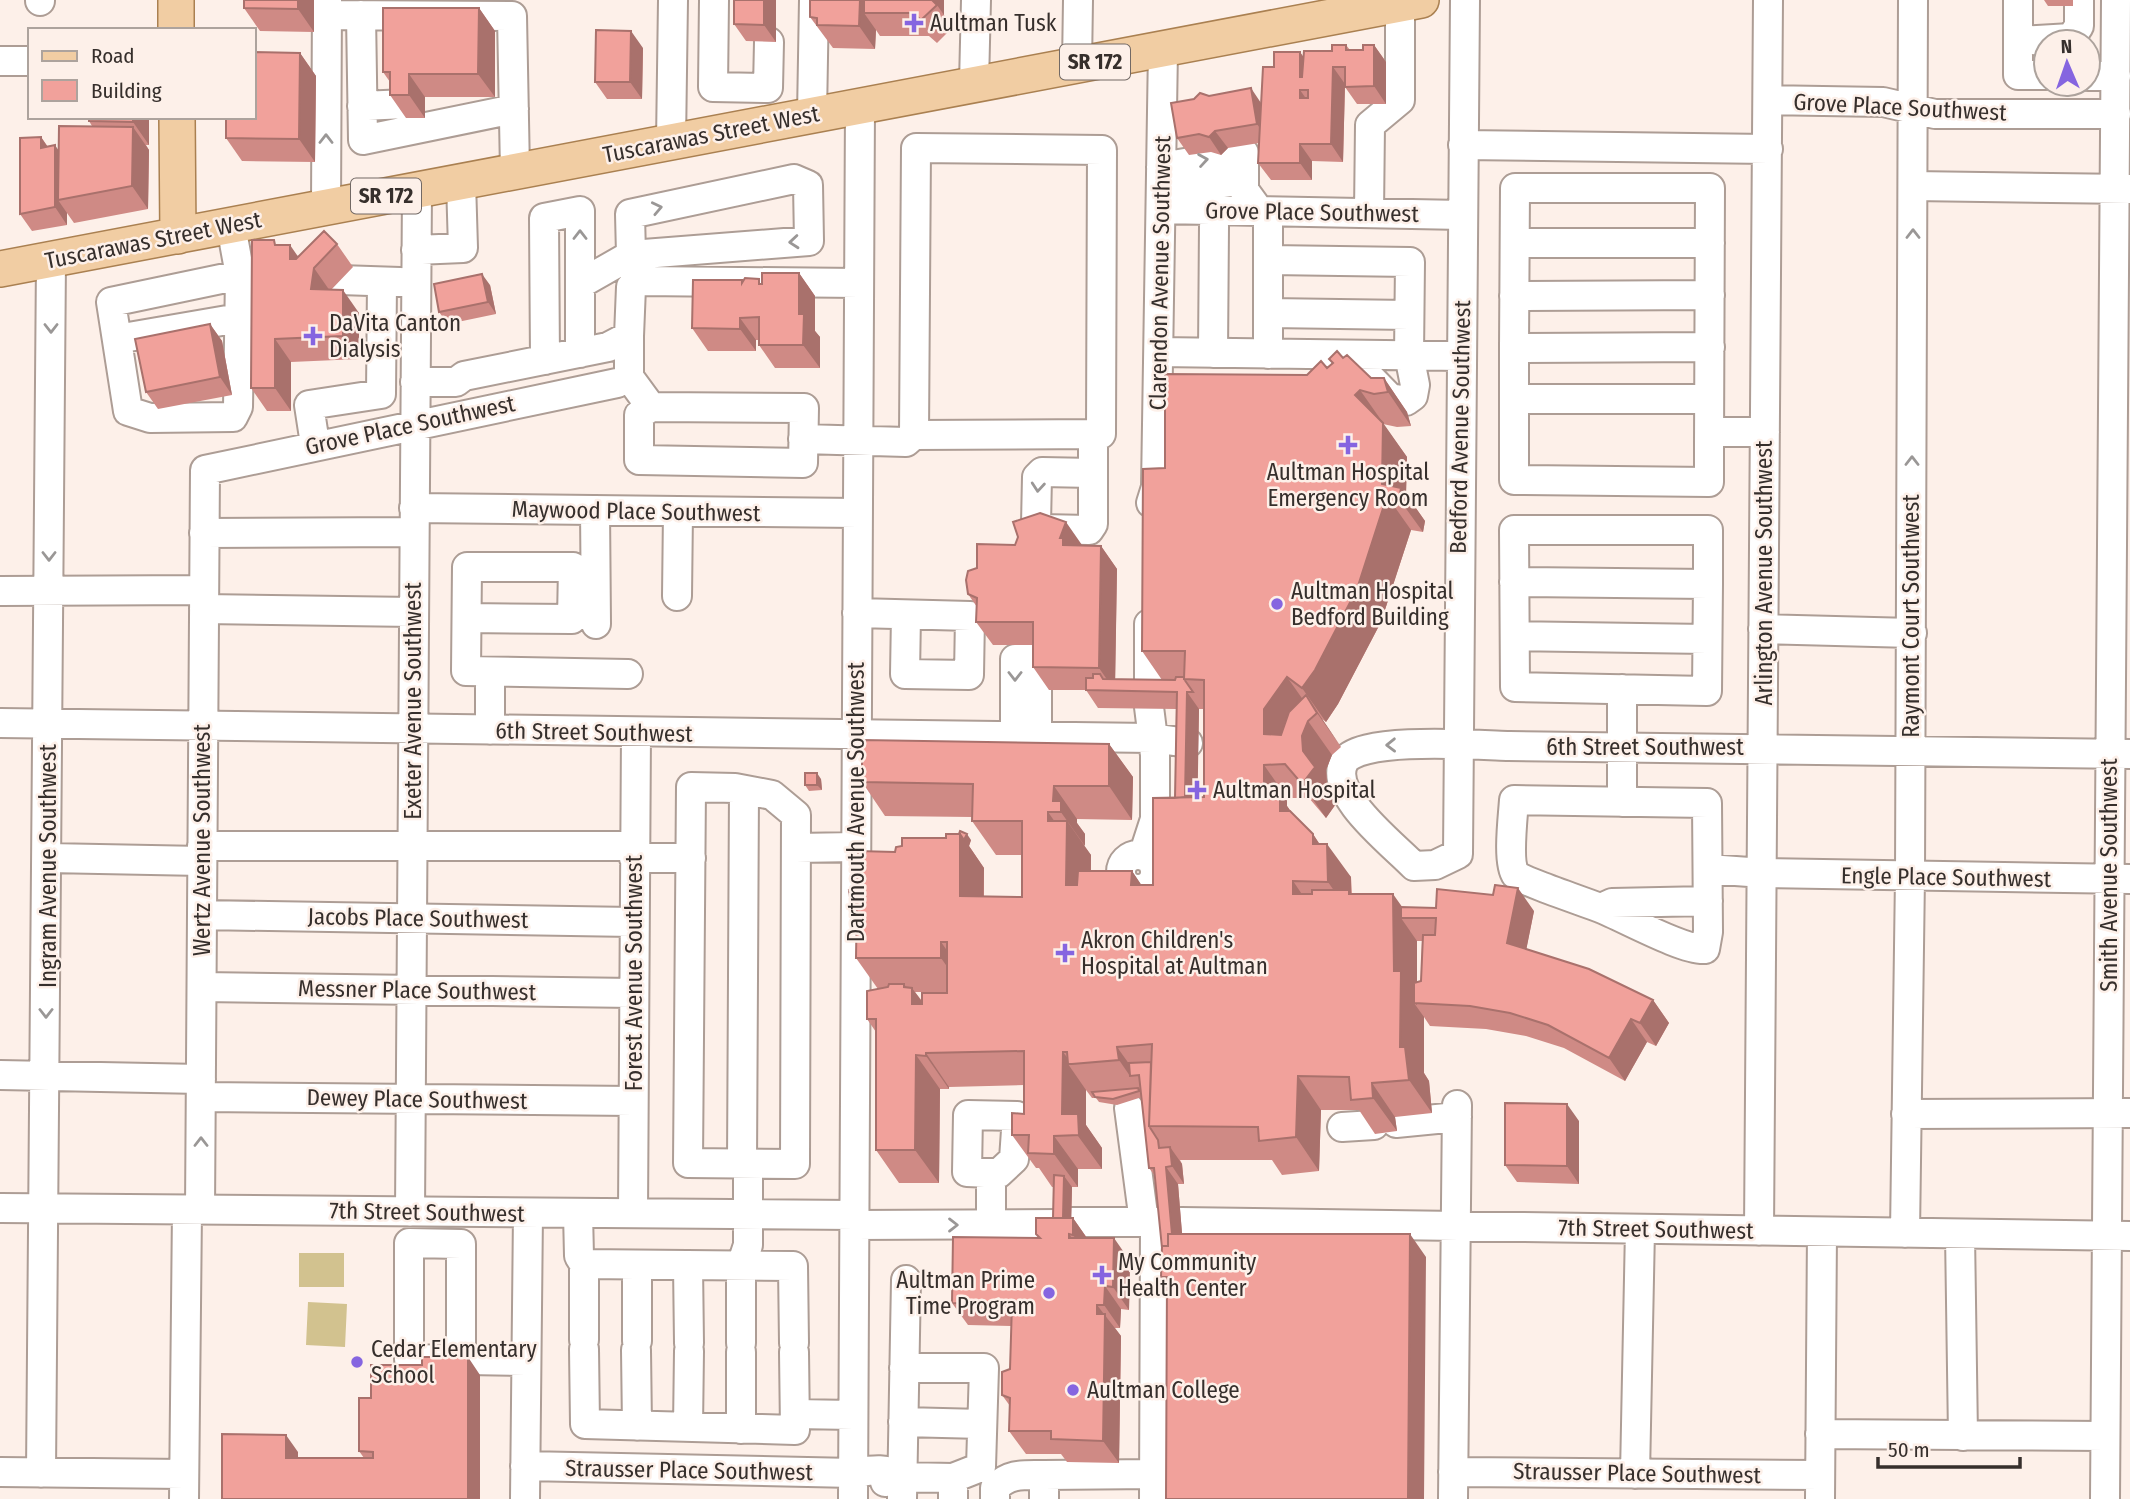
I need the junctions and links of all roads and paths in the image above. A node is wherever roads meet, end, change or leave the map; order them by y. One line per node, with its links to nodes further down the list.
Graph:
1 (176, 0): 17 (main road)
2 (673, 0): 37 (street)
3 (714, 0): 19 (street)
4 (814, 0): 34 (street)
5 (975, 0): 27 (street)
6 (1078, 0): 23 (street)
7 (1465, 0): 38 (street, Bedford Avenue Southwest)
8 (1768, 0): 28 (street, Arlington Avenue Southwest)
9 (1913, 0): 32 (street, Raymont Court Southwest)
10 (2018, 0): 18 (street)
11 (2079, 0): 18 (street)
12 (1410, 2): 14 (main road, Tuscarawas Street West / SR 172); 46 (street)
13 (327, 7): 16 (street); 52 (street, one-way to 13)
14 (1351, 7): 20 (main road, Tuscarawas Street West / SR 172)
15 (2120, 13): 24 (street, Smith Avenue Southwest)
16 (361, 15): 29 (street); 31 (street)
17 (176, 28)
18 (2018, 41): 26 (street)
19 (769, 42)
20 (1163, 49): 23 (main road, Tuscarawas Street West / SR 172); 42 (street, Clarendon Avenue Southwest)
21 (0, 61): 22 (street)
22 (28, 61)
23 (1077, 65): 27 (main road, Tuscarawas Street West / SR 172)
24 (2120, 72): 25 (street); 33 (street, Smith Avenue Southwest)
25 (2102, 74)
26 (2032, 75)
27 (974, 84): 30 (main road, Tuscarawas Street West / SR 172)
28 (1768, 100): 32 (street, Grove Place Southwest); 39 (street, Arlington Avenue Southwest)
29 (362, 106): 36 (street); 36 (street)
30 (860, 106): 34 (main road, Tuscarawas Street West / SR 172); 64 (street, Dartmouth Avenue Southwest)
31 (514, 109): 36 (street); 40 (street)
32 (1915, 110): 33 (street, Grove Place Southwest); 43 (street, Raymont Court Southwest)
33 (2116, 114): 44 (street, Smith Avenue Southwest)
34 (812, 115): 37 (main road, Tuscarawas Street West / SR 172)
35 (177, 119): 51 (main road)
36 (458, 120)
37 (671, 142): 40 (main road, Tuscarawas Street West / SR 172)
38 (1463, 145): 39 (street); 47 (street, Bedford Avenue Southwest)
39 (1768, 149): 93 (street, Arlington Avenue Southwest)
40 (515, 171): 41 (main road, Tuscarawas Street West / SR 172)
41 (460, 182): 45 (main road, Tuscarawas Street West / SR 172); 55 (street)
42 (1161, 186): 48 (street, Grove Place Southwest); 48 (street, one-way to 48); 75 (street, Clarendon Avenue Southwest)
43 (1913, 186): 44 (street); 117 (street, Raymont Court Southwest, one-way to 43)
44 (2122, 189): 113 (street, Smith Avenue Southwest)
45 (417, 190): 52 (main road, Tuscarawas Street West / SR 172); 55 (street, Exeter Avenue Southwest)
46 (1369, 213): 47 (street, Grove Place Southwest); 48 (street, Grove Place Southwest)
47 (1463, 215): 80 (street, Bedford Avenue Southwest)
48 (1264, 218): 58 (street)
49 (231, 226): 51 (main road, Tuscarawas Street West / SR 172); 52 (main road, Tuscarawas Street West / SR 172); 60 (street)
50 (1214, 226): 76 (street)
51 (178, 236): 57 (main road, Tuscarawas Street West / SR 172)
52 (326, 242): 61 (street)
53 (1515, 243): 54 (street); 54 (street); 66 (street)
54 (1710, 243): 65 (street)
55 (416, 250): 62 (street, Exeter Avenue Southwest)
56 (631, 255): 56 (street, one-way to 56); 63 (street)
57 (51, 260): 59 (main road, Tuscarawas Street West / SR 172); 106 (street, Ingram Avenue Southwest, one-way to 106)
58 (1268, 260): 67 (street); 68 (street)
59 (0, 269)
60 (240, 275): 69 (street); 71 (street)
61 (382, 282): 62 (street); 94 (street)
62 (416, 282): 82 (street, Exeter Avenue Southwest)
63 (580, 284): 74 (street); 81 (street, one-way to 81)
64 (859, 284): 70 (street); 89 (street, Dartmouth Avenue Southwest)
65 (1710, 295): 66 (street); 72 (street)
66 (1514, 296): 73 (street)
67 (1268, 313): 68 (street); 77 (street)
68 (1409, 315): 79 (street)
69 (239, 318): 71 (street); 71 (street)
70 (629, 336): 74 (street); 86 (street)
71 (117, 339)
72 (1710, 347): 73 (street); 85 (street)
73 (1514, 348): 84 (street)
74 (584, 352): 81 (street)
75 (1159, 352): 76 (street); 102 (street, Clarendon Avenue Southwest)
76 (1213, 353): 77 (street)
77 (1268, 354): 78 (street)
78 (1348, 355): 79 (street); 79 (street)
79 (1409, 355): 80 (street)
80 (1461, 356): 132 (street, Bedford Avenue Southwest)
81 (545, 360): 82 (street)
82 (415, 376): 87 (street, Exeter Avenue Southwest)
83 (617, 383): 87 (street, Grove Place Southwest)
84 (1514, 399): 85 (street); 92 (street)
85 (1709, 399): 92 (street)
86 (651, 407): 88 (street); 88 (street)
87 (415, 423): 94 (street, Grove Place Southwest); 100 (street, Exeter Avenue Southwest)
88 (804, 432): 89 (street)
89 (858, 433): 91 (street); 99 (street, Dartmouth Avenue Southwest)
90 (1093, 434): 91 (street); 91 (street); 96 (street)
91 (914, 435)
92 (1709, 439): 93 (street)
93 (1765, 439): 116 (street, Arlington Avenue Southwest)
94 (315, 444): 95 (street, Grove Place Southwest)
95 (205, 470): 101 (street, Wertz Avenue Southwest)
96 (1093, 473)
97 (596, 510): 98 (street, Maywood Place Southwest); 100 (street, Maywood Place Southwest); 115 (street)
98 (678, 512): 99 (street, Maywood Place Southwest); 107 (street)
99 (858, 513): 111 (street, Dartmouth Avenue Southwest)
100 (414, 520): 101 (street, Maywood Place Southwest); 110 (street, Exeter Avenue Southwest)
101 (204, 533): 108 (street, Wertz Avenue Southwest)
102 (1150, 536)
103 (1514, 582): 104 (street); 104 (street); 118 (street)
104 (1708, 584): 119 (street)
105 (0, 591): 106 (street)
106 (49, 591): 108 (street); 124 (street, Ingram Avenue Southwest)
107 (677, 596)
108 (204, 599): 110 (street); 125 (street, Wertz Avenue Southwest)
109 (1150, 603): 130 (street)
110 (414, 612): 126 (street, Exeter Avenue Southwest)
111 (857, 614): 112 (street); 129 (street, Dartmouth Avenue Southwest)
112 (906, 615)
113 (2121, 617): 136 (street, Smith Avenue Southwest)
114 (467, 618): 120 (street)
115 (596, 624)
116 (1763, 629): 117 (street); 134 (street, Arlington Avenue Southwest)
117 (1912, 633): 135 (street, Raymont Court Southwest)
118 (1515, 636): 119 (street); 122 (street)
119 (1707, 639): 122 (street)
120 (497, 672): 121 (street); 127 (street)
121 (628, 674)
122 (1615, 689): 133 (street)
123 (0, 723): 124 (street, 6th Street Southwest)
124 (49, 724): 125 (street, 6th Street Southwest); 146 (street, Ingram Avenue Southwest)
125 (203, 726): 126 (street, 6th Street Southwest); 143 (street, Wertz Avenue Southwest)
126 (413, 729): 127 (street, 6th Street Southwest); 141 (street, Exeter Avenue Southwest)
127 (497, 730): 128 (street, 6th Street Southwest)
128 (636, 732): 129 (street, 6th Street Southwest); 142 (street, Forest Avenue Southwest)
129 (856, 734): 130 (street, 6th Street Southwest); 140 (street, Dartmouth Avenue Southwest)
130 (1152, 738): 131 (street, 6th Street Southwest); 145 (street)
131 (1201, 743)
132 (1459, 745): 133 (street, 6th Street Southwest); 144 (street, Bedford Avenue Southwest); 144 (street, 6th Street Southwest, one-way to 144)
133 (1616, 747): 134 (street, 6th Street Southwest); 138 (street)
134 (1763, 748): 135 (street, 6th Street Southwest); 149 (street, Arlington Avenue Southwest)
135 (1911, 750): 136 (street, 6th Street Southwest); 150 (street, Raymont Court Southwest)
136 (2120, 753): 151 (street, Smith Avenue Southwest)
137 (744, 790): 139 (street); 147 (street); 170 (street)
138 (1615, 802): 148 (street); 153 (street)
139 (796, 840): 140 (street); 170 (street)
140 (856, 840): 180 (street, Dartmouth Avenue Southwest)
141 (412, 845): 142 (street); 143 (street); 155 (street, Exeter Avenue Southwest)
142 (634, 852): 147 (street); 156 (street, Forest Avenue Southwest)
143 (202, 853): 146 (street); 154 (street, Wertz Avenue Southwest)
144 (1458, 854)
145 (1143, 856)
146 (48, 858): 162 (street, Ingram Avenue Southwest, one-way to 162)
147 (691, 858): 170 (street)
148 (1708, 858): 149 (street, Engle Place Southwest); 152 (street)
149 (1763, 873): 150 (street, Engle Place Southwest); 185 (street, Arlington Avenue Southwest)
150 (1910, 877): 151 (street, Engle Place Southwest); 168 (street, Raymont Court Southwest)
151 (2120, 879): 160 (street, Smith Avenue Southwest)
152 (1708, 901): 153 (street); 153 (street)
153 (1601, 908)
154 (202, 915): 155 (street, Jacobs Place Southwest); 157 (street, Wertz Avenue Southwest)
155 (412, 917): 156 (street, Jacobs Place Southwest); 158 (street, Exeter Avenue Southwest)
156 (634, 922): 159 (street, Forest Avenue Southwest)
157 (202, 987): 158 (street, Messner Place Southwest); 163 (street, Wertz Avenue Southwest)
158 (411, 989): 159 (street, Messner Place Southwest); 164 (street, Exeter Avenue Southwest)
159 (633, 993): 165 (street, Forest Avenue Southwest)
160 (2119, 997): 167 (street, Smith Avenue Southwest)
161 (0, 1075): 162 (street, Dewey Place Southwest)
162 (46, 1076): 163 (street, Dewey Place Southwest); 173 (street, Ingram Avenue Southwest)
163 (201, 1088): 164 (street, Dewey Place Southwest); 174 (street, Wertz Avenue Southwest, one-way to 163)
164 (410, 1098): 165 (street, Dewey Place Southwest); 175 (street, Exeter Avenue Southwest)
165 (633, 1101): 178 (street, Forest Avenue Southwest)
166 (1129, 1108): 183 (street)
167 (2118, 1113): 168 (street); 189 (street, Smith Avenue Southwest)
168 (1906, 1114): 187 (street, Raymont Court Southwest)
169 (1342, 1127): 182 (street)
170 (742, 1163): 179 (street)
171 (991, 1174): 181 (street)
172 (0, 1208): 173 (street, 7th Street Southwest)
173 (44, 1208): 174 (street, 7th Street Southwest); 210 (street, Ingram Avenue Southwest)
174 (193, 1210): 175 (street, 7th Street Southwest); 213 (street, Wertz Avenue Southwest)
175 (410, 1212): 176 (street, 7th Street Southwest)
176 (528, 1213): 177 (street, 7th Street Southwest); 196 (street)
177 (578, 1213): 178 (street, 7th Street Southwest); 190 (street)
178 (633, 1213): 179 (street, 7th Street Southwest)
179 (741, 1214): 180 (street, 7th Street Southwest); 193 (street)
180 (854, 1220): 181 (street, 7th Street Southwest, one-way to 181); 200 (street, Dartmouth Avenue Southwest)
181 (991, 1225): 183 (street, 7th Street Southwest)
182 (1456, 1226): 183 (street, 7th Street Southwest); 184 (street, 7th Street Southwest); 212 (street)
183 (1191, 1228): 216 (street)
184 (1640, 1229): 185 (street, 7th Street Southwest); 211 (street)
185 (1759, 1231): 186 (street, 7th Street Southwest)
186 (1822, 1231): 187 (street, 7th Street Southwest); 206 (street)
187 (1905, 1233): 188 (street, 7th Street Southwest)
188 (1961, 1234): 189 (street, 7th Street Southwest); 207 (street)
189 (2118, 1236): 205 (street, Smith Avenue Southwest)
190 (584, 1264): 191 (street); 202 (street)
191 (637, 1265): 192 (street); 202 (street)
192 (688, 1265): 193 (street); 203 (street)
193 (741, 1266): 198 (street); 204 (street)
194 (906, 1280): 197 (street)
195 (461, 1360): 196 (street)
196 (526, 1361): 208 (street)
197 (904, 1368): 199 (street); 201 (street)
198 (795, 1422): 200 (street); 204 (street)
199 (903, 1422): 201 (street); 218 (street)
200 (853, 1423): 214 (street, Dartmouth Avenue Southwest)
201 (982, 1424): 219 (street)
202 (637, 1426): 203 (street)
203 (688, 1427): 204 (street)
204 (741, 1429)
205 (2113, 1429): 207 (street); 223 (street, Smith Avenue Southwest)
206 (1820, 1434): 207 (street); 217 (street)
207 (1963, 1436)
208 (525, 1466): 214 (street, Strausser Place Southwest); 220 (street)
209 (0, 1472): 210 (street)
210 (41, 1473): 213 (street)
211 (1635, 1474): 212 (street, Strausser Place Southwest); 217 (street, Strausser Place Southwest)
212 (1453, 1485)
213 (184, 1486)
214 (853, 1486): 218 (street, Strausser Place Southwest)
215 (1044, 1487): 216 (street); 221 (street)
216 (1154, 1487): 222 (street)
217 (1820, 1487)
218 (902, 1488): 219 (street, Strausser Place Southwest)
219 (953, 1489)
220 (525, 1499)
221 (995, 1499)
222 (1095, 1499)
223 (2105, 1499)

